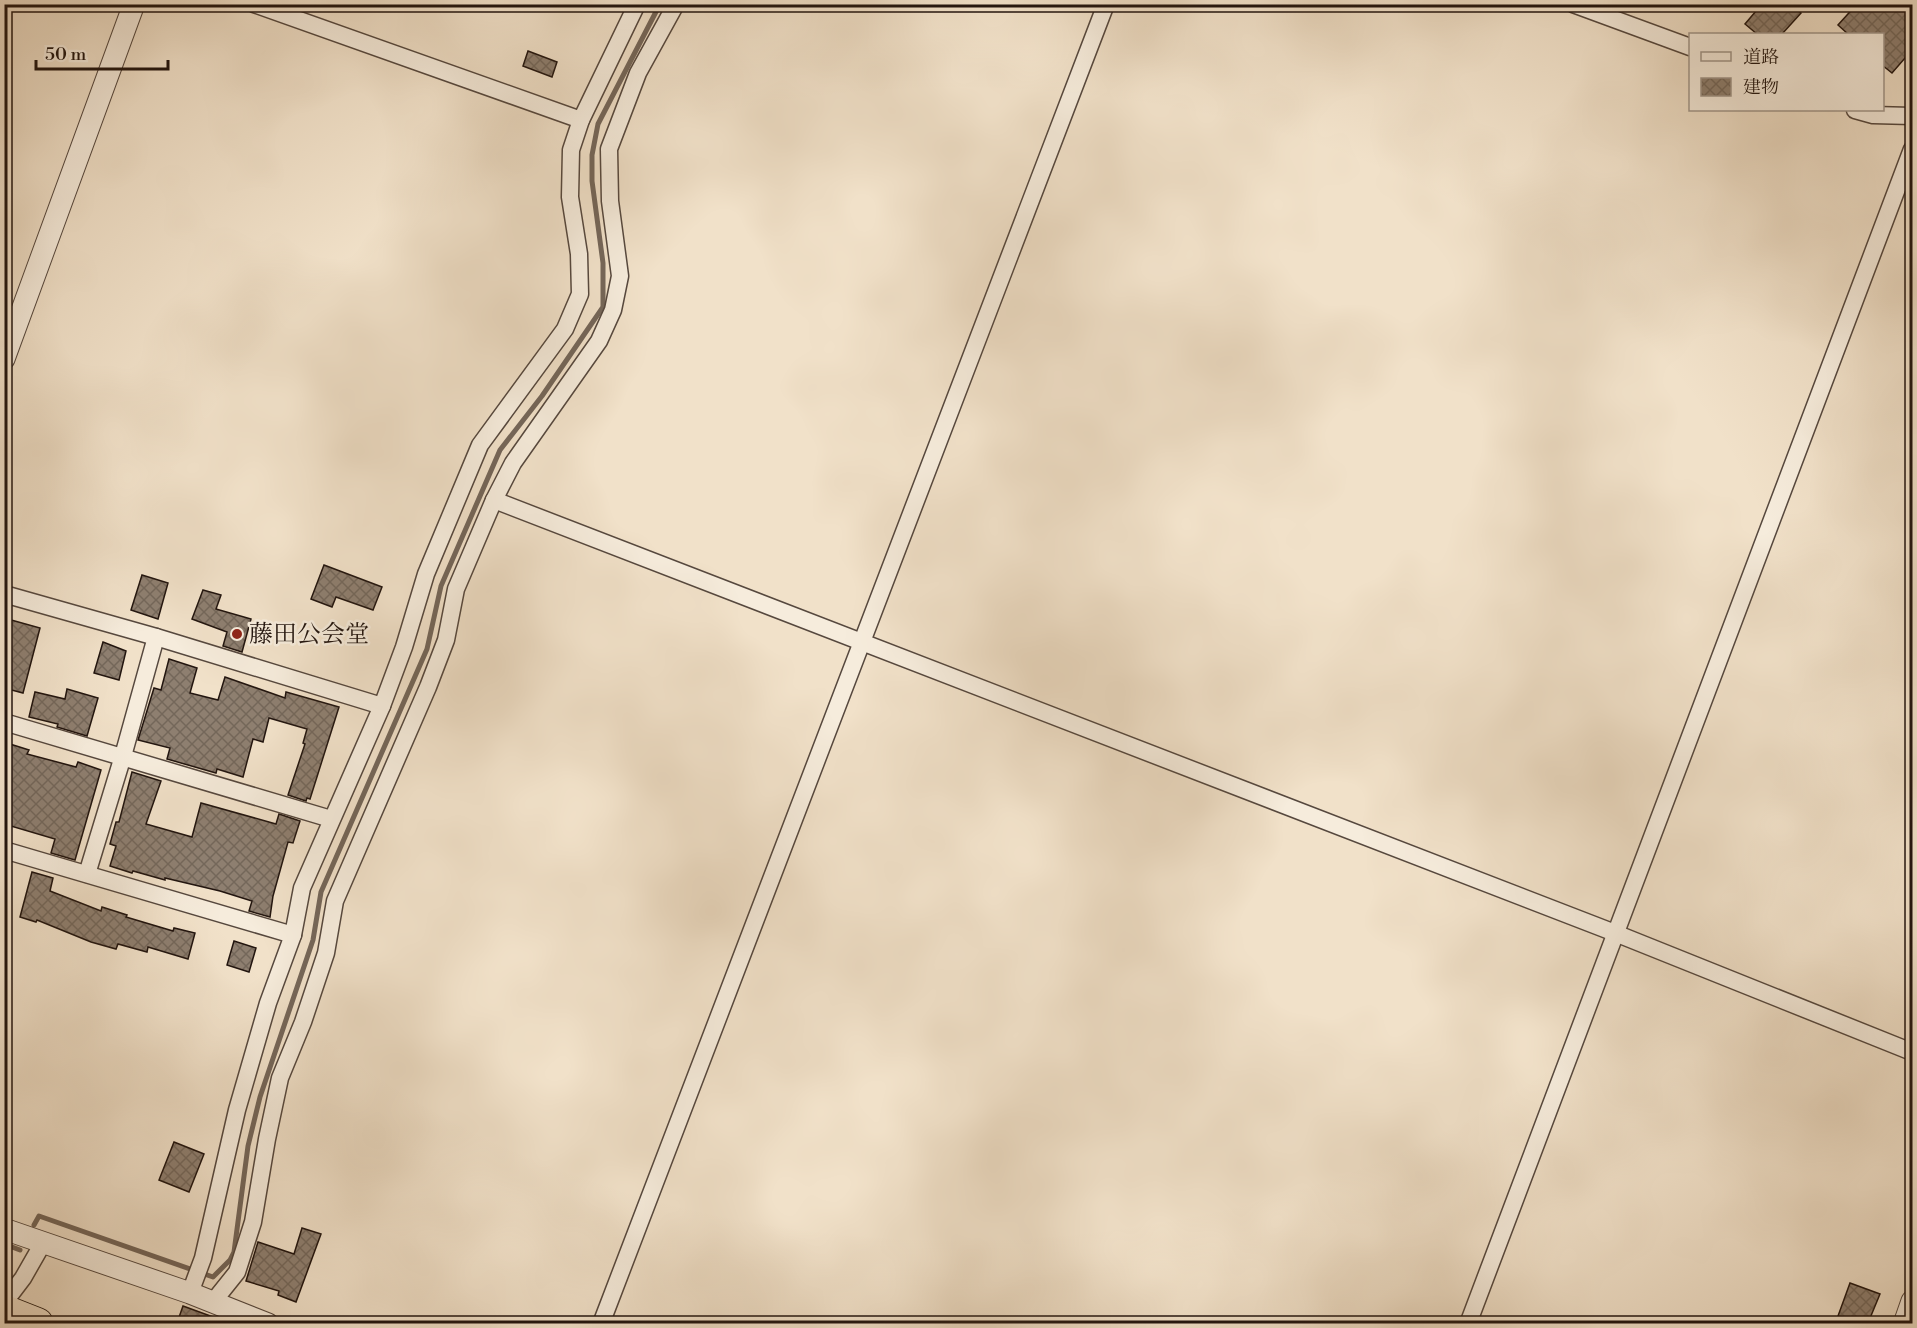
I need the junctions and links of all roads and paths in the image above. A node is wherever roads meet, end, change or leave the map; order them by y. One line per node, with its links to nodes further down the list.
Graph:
1 (134, 4): 12 (street)
2 (254, 4): 10 (street)
3 (637, 4): 10 (street)
4 (676, 4): 13 (street)
5 (1106, 4): 16 (street)
6 (1573, 4): 7 (street)
7 (1689, 47)
8 (1859, 111): 9 (street)
9 (1912, 116)
10 (581, 120): 17 (street)
11 (1912, 149): 23 (street)
12 (4, 360)
13 (494, 500): 16 (street); 30 (street)
14 (4, 594): 15 (street)
15 (156, 637): 17 (street); 19 (street)
16 (862, 641): 23 (street); 35 (street)
17 (382, 706): 20 (street)
18 (4, 722): 19 (street)
19 (123, 756): 20 (street); 22 (street)
20 (331, 819): 24 (street)
21 (4, 850): 22 (street)
22 (87, 874): 24 (street)
23 (1615, 933): 25 (street); 36 (street)
24 (293, 935): 28 (street)
25 (1912, 1052)
26 (4, 1228): 27 (street)
27 (43, 1243): 28 (street); 31 (street)
28 (191, 1290): 30 (street)
29 (1912, 1301): 37 (street)
30 (213, 1302): 34 (street)
31 (4, 1303)
32 (4, 1311): 33 (highway)
33 (37, 1323)
34 (268, 1323)
35 (601, 1323)
36 (1468, 1323)
37 (1904, 1323)

